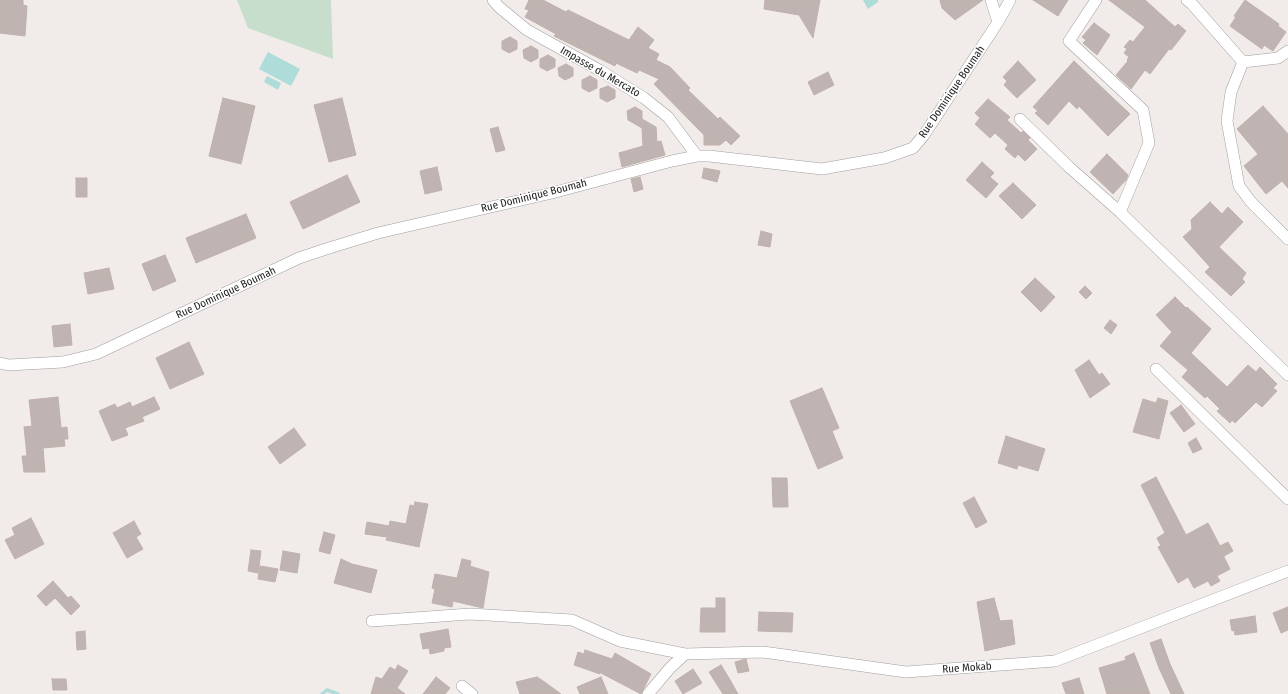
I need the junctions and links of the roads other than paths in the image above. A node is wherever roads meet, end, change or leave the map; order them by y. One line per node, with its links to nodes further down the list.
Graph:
1 (493, 0): 10 (street, Impasse du Mercato)
2 (991, 0): 6 (street)
3 (1010, 0): 6 (street, Rue Dominique Boumah)
4 (1096, 0): 11 (street)
5 (1191, 1): 8 (street)
6 (998, 22): 10 (street, Rue Dominique Boumah)
7 (1288, 51): 8 (street)
8 (1243, 62): 12 (street)
9 (1020, 118): 11 (street)
10 (697, 156): 13 (street, Rue Dominique Boumah)
11 (1120, 212): 15 (street)
12 (1288, 239)
13 (0, 363)
14 (1156, 369): 16 (street)
15 (1288, 375)
16 (1288, 499)
17 (1288, 571): 19 (street, Rue Mokab)
18 (372, 621): 19 (street, Rue Mokab)
19 (685, 654): 22 (street)
20 (462, 686): 21 (street)
21 (472, 694)
22 (648, 694)

